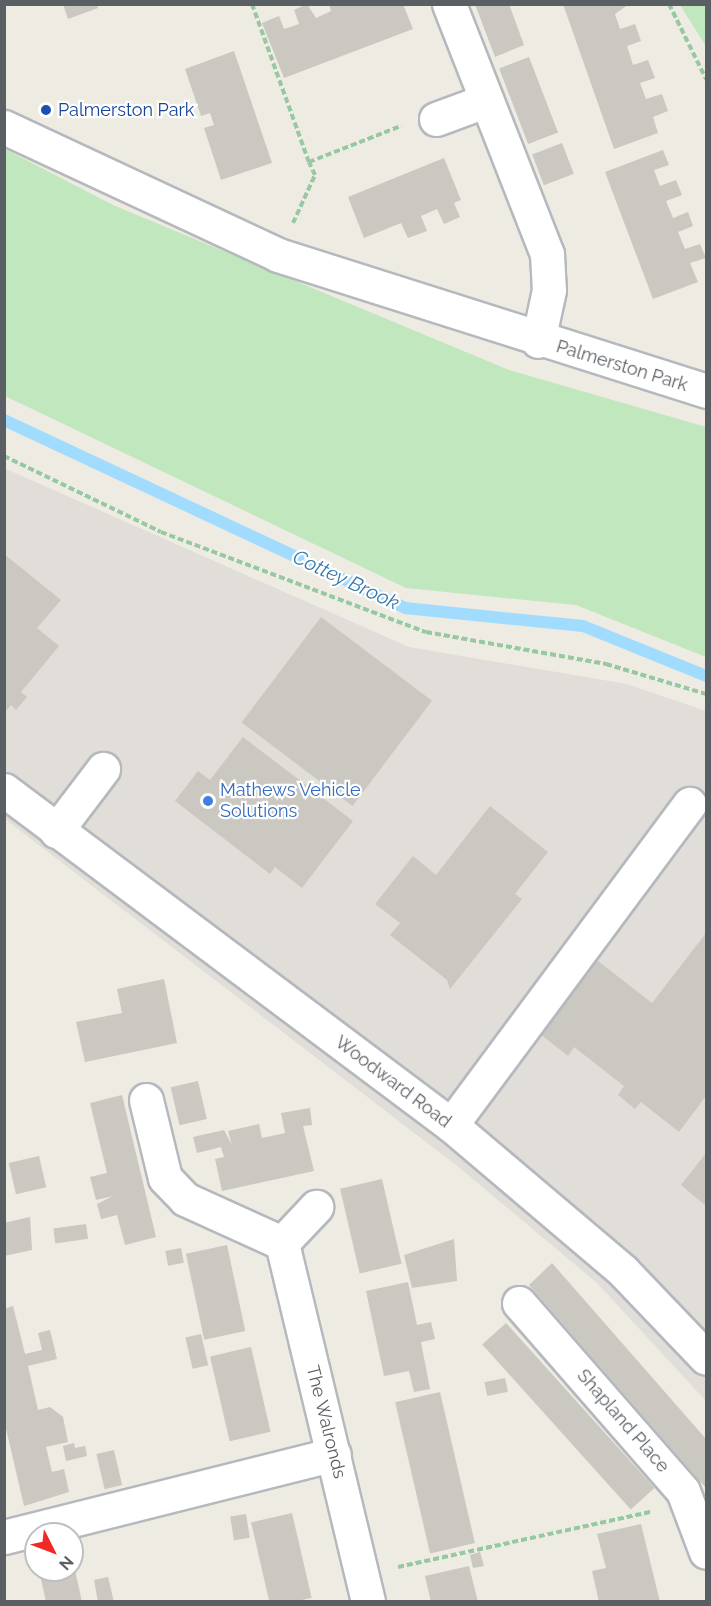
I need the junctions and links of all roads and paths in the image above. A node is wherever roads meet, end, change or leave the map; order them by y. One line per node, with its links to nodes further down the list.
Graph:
1 (252, 4): 8 (path)
2 (448, 4): 5 (street, Palmerston Park)
3 (669, 4): 4 (path)
4 (706, 79)
5 (485, 101): 6 (street); 10 (street, Palmerston Park)
6 (436, 119): 8 (path)
7 (4, 127): 9 (street, Palmerston Park)
8 (309, 162): 9 (path)
9 (278, 255): 10 (street, Palmerston Park)
10 (538, 341): 11 (street, Palmerston Park)
11 (706, 392)
12 (4, 456): 13 (path)
13 (706, 694)
14 (103, 769): 17 (street)
15 (4, 790): 17 (street, Woodward Road)
16 (689, 804): 19 (street)
17 (57, 831): 19 (street, Woodward Road)
18 (146, 1100): 21 (street)
19 (451, 1125): 23 (street, Woodward Road)
20 (315, 1206): 21 (street)
21 (282, 1243): 24 (street, The Walronds)
22 (519, 1303): 25 (street, Shapland Place)
23 (706, 1358)
24 (334, 1454): 26 (street); 28 (street, The Walronds)
25 (683, 1491): 27 (street, Shapland Place); 28 (path)
26 (4, 1537)
27 (706, 1552)
28 (365, 1588)

